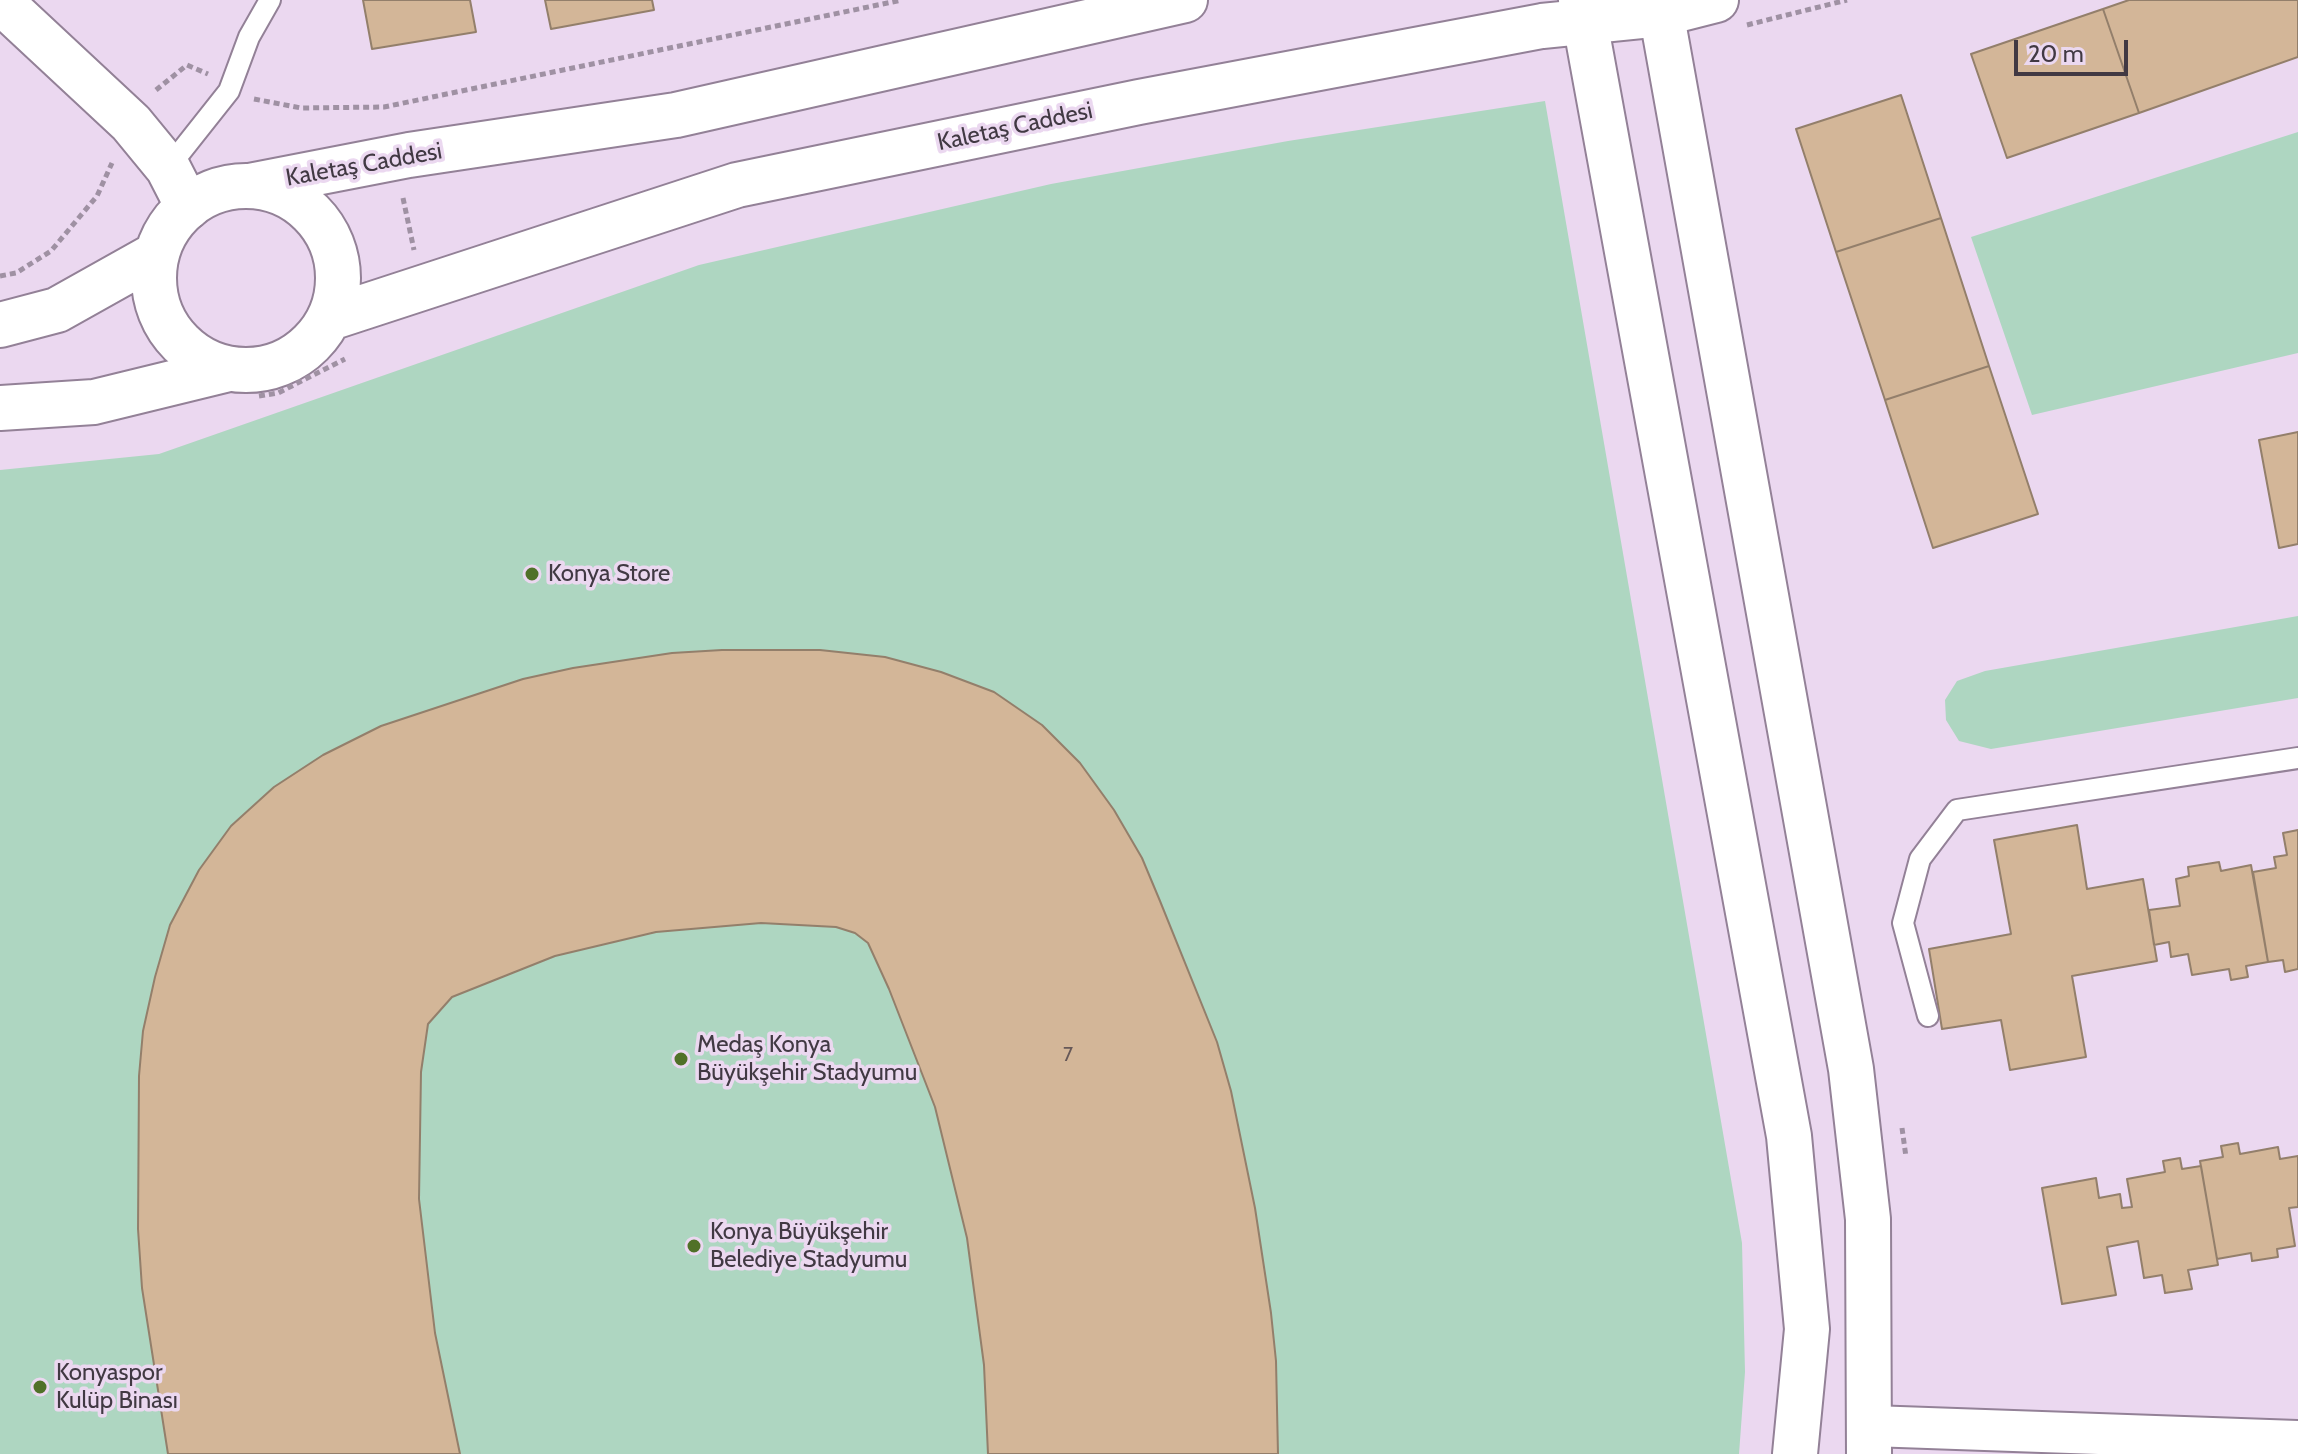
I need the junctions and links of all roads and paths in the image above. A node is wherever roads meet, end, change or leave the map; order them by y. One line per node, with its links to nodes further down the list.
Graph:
1 (270, 0): 9 (lane)
2 (902, 0): 10 (path)
3 (1185, 0): 12 (main road, Kaletaş Caddesi)
4 (1847, 0): 8 (path)
5 (0, 1): 11 (main road)
6 (1660, 7): 7 (main road, Kaletaş Caddesi); 8 (main road, Kaletaş Caddesi); 26 (main road)
7 (1583, 11): 18 (main road, Kaletaş Caddesi); 28 (main road)
8 (1730, 13)
9 (229, 91): 10 (path); 11 (path); 13 (lane)
10 (384, 107): 12 (path)
11 (131, 123): 13 (main road); 17 (path)
12 (395, 157): 14 (main road, Kaletaş Caddesi); 18 (path)
13 (168, 168): 15 (main road)
14 (249, 186): 15 (main road); 19 (main road)
15 (188, 207): 16 (main road)
16 (157, 254): 20 (main road); 22 (main road)
17 (0, 276)
18 (421, 289): 19 (main road, Kaletaş Caddesi)
19 (330, 318): 22 (main road)
20 (0, 325)
21 (356, 353): 22 (path)
22 (238, 384): 23 (main road)
23 (0, 408)
24 (2298, 758): 25 (lane)
25 (1928, 1016)
26 (1870, 1440): 27 (street)
27 (2298, 1441)
28 (1795, 1454)

